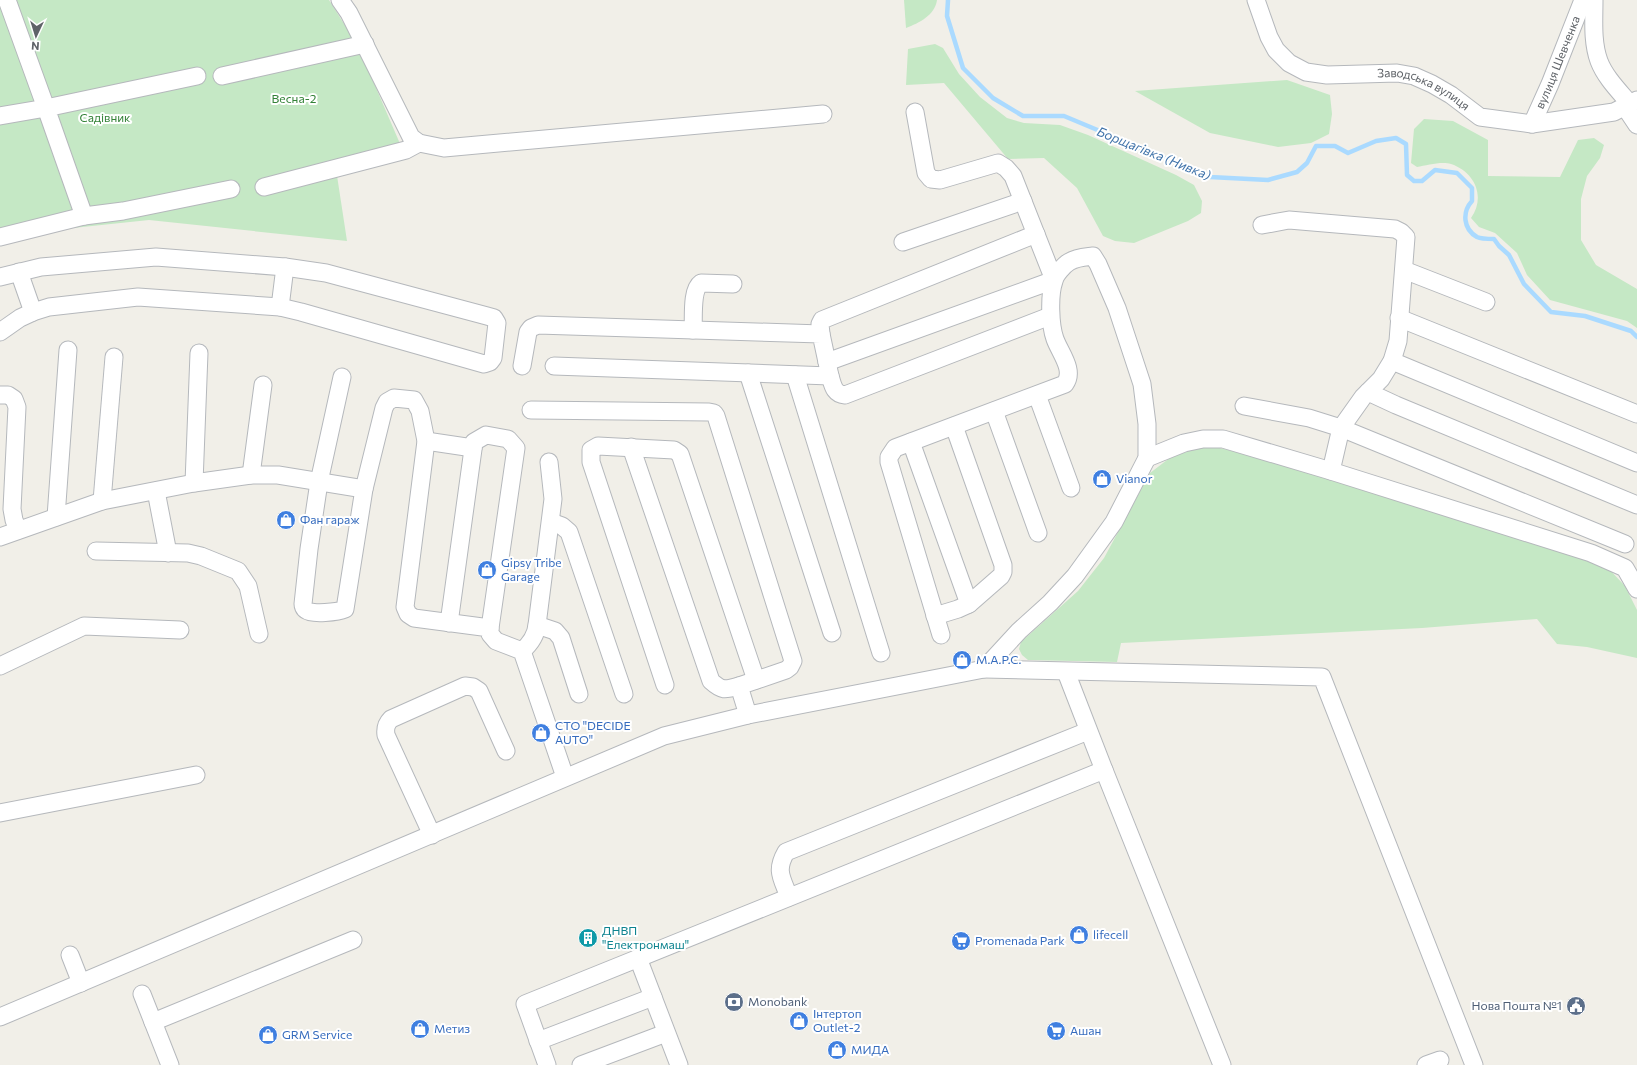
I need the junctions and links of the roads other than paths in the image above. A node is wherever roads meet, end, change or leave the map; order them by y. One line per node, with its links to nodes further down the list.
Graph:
1 (7, 0): 10 (street)
2 (340, 0): 6 (street)
3 (1256, 0): 14 (street, Заводська вулиця)
4 (1583, 0): 14 (street, вулиця Шевченка)
5 (1594, 0): 9 (street, вулиця Шевченка)
6 (364, 44): 8 (street); 16 (street)
7 (197, 76): 10 (street)
8 (222, 76)
9 (1631, 104): 14 (street, Заводська вулиця); 15 (street)
10 (46, 108): 13 (street); 20 (street)
11 (915, 112): 19 (street)
12 (822, 114): 16 (street)
13 (0, 116)
14 (1532, 124)
15 (1637, 125)
16 (419, 143): 17 (street)
17 (264, 187)
18 (232, 189): 20 (street)
19 (1023, 201): 22 (street); 24 (street)
20 (84, 216): 23 (street)
21 (1262, 225): 26 (street)
22 (1036, 234): 29 (street); 38 (street)
23 (0, 236)
24 (903, 242)
25 (285, 267): 27 (street); 32 (street); 32 (street)
26 (1404, 270): 31 (street); 35 (street)
27 (19, 272): 28 (street); 33 (street)
28 (0, 277)
29 (1054, 280): 34 (street); 45 (street); 63 (street)
30 (733, 284): 36 (street)
31 (1486, 302)
32 (280, 307): 33 (street)
33 (32, 312): 37 (street)
34 (1050, 316): 45 (street); 52 (street)
35 (1399, 318): 42 (street); 56 (street)
36 (693, 330): 38 (street); 43 (street)
37 (0, 332)
38 (821, 334): 45 (street)
39 (68, 350): 75 (street)
40 (199, 353): 69 (street)
41 (114, 357): 73 (street)
42 (1392, 361): 50 (street); 65 (street)
43 (522, 366)
44 (554, 366): 46 (street)
45 (828, 369): 47 (street)
46 (748, 373): 47 (street); 92 (street)
47 (795, 375): 96 (street)
48 (342, 377): 68 (street)
49 (263, 385): 67 (street)
50 (1368, 392): 58 (street); 74 (street)
51 (0, 395): 77 (street)
52 (1037, 395): 55 (street); 70 (street)
53 (1244, 406): 58 (street)
54 (531, 410): 100 (street)
55 (994, 411): 57 (street); 78 (street)
56 (1637, 414)
57 (954, 426): 60 (street); 86 (street)
58 (1341, 428): 66 (street); 80 (street)
59 (426, 441): 62 (street); 71 (street); 88 (street)
60 (911, 442): 86 (street); 87 (street)
61 (631, 447): 100 (street); 101 (street); 102 (street)
62 (474, 448): 88 (street); 90 (street)
63 (1147, 458): 66 (street); 98 (street)
64 (549, 462): 76 (street)
65 (1637, 463)
66 (1331, 471): 83 (street)
67 (251, 475): 68 (street); 69 (street)
68 (320, 482): 71 (street); 71 (street)
69 (194, 483): 72 (street)
70 (1071, 488)
71 (364, 489)
72 (156, 490): 73 (street); 82 (street)
73 (102, 501): 75 (street)
74 (1637, 505)
75 (56, 517): 77 (street)
76 (551, 522): 89 (street); 104 (street)
77 (18, 530): 79 (street)
78 (1038, 533)
79 (0, 537)
80 (1625, 544)
81 (96, 551): 82 (street)
82 (168, 553): 93 (street)
83 (1591, 554): 84 (street); 85 (street)
84 (1637, 566)
85 (1637, 589)
86 (969, 604): 87 (street)
87 (935, 616): 94 (street)
88 (449, 623): 90 (street)
89 (537, 625): 95 (street); 103 (street)
90 (490, 628): 95 (street)
91 (180, 630): 97 (street)
92 (832, 633)
93 (259, 634)
94 (941, 635)
95 (522, 651): 110 (street)
96 (881, 653)
97 (0, 666)
98 (984, 669): 99 (street); 105 (street)
99 (1066, 672): 106 (street); 130 (street)
100 (756, 680): 102 (street)
101 (665, 685)
102 (739, 686): 105 (street)
103 (579, 694)
104 (624, 694)
105 (748, 716): 110 (street)
106 (1088, 731): 108 (street); 113 (street)
107 (506, 751): 112 (street)
108 (1104, 770): 113 (street); 129 (street)
109 (196, 775): 111 (street)
110 (565, 777): 112 (street)
111 (0, 813)
112 (432, 836): 117 (street)
113 (789, 897): 116 (street)
114 (353, 940): 121 (street)
115 (70, 955): 117 (street)
116 (638, 958): 119 (street); 123 (street)
117 (81, 983): 120 (street)
118 (142, 994): 121 (street)
119 (653, 997): 122 (street); 123 (street)
120 (0, 1017)
121 (153, 1022): 124 (street)
122 (666, 1033): 127 (street); 128 (street)
123 (540, 1045): 125 (street); 126 (street)
124 (170, 1065)
125 (533, 1065)
126 (547, 1065)
127 (581, 1065)
128 (679, 1065)
129 (1222, 1065)
130 (1474, 1065)

